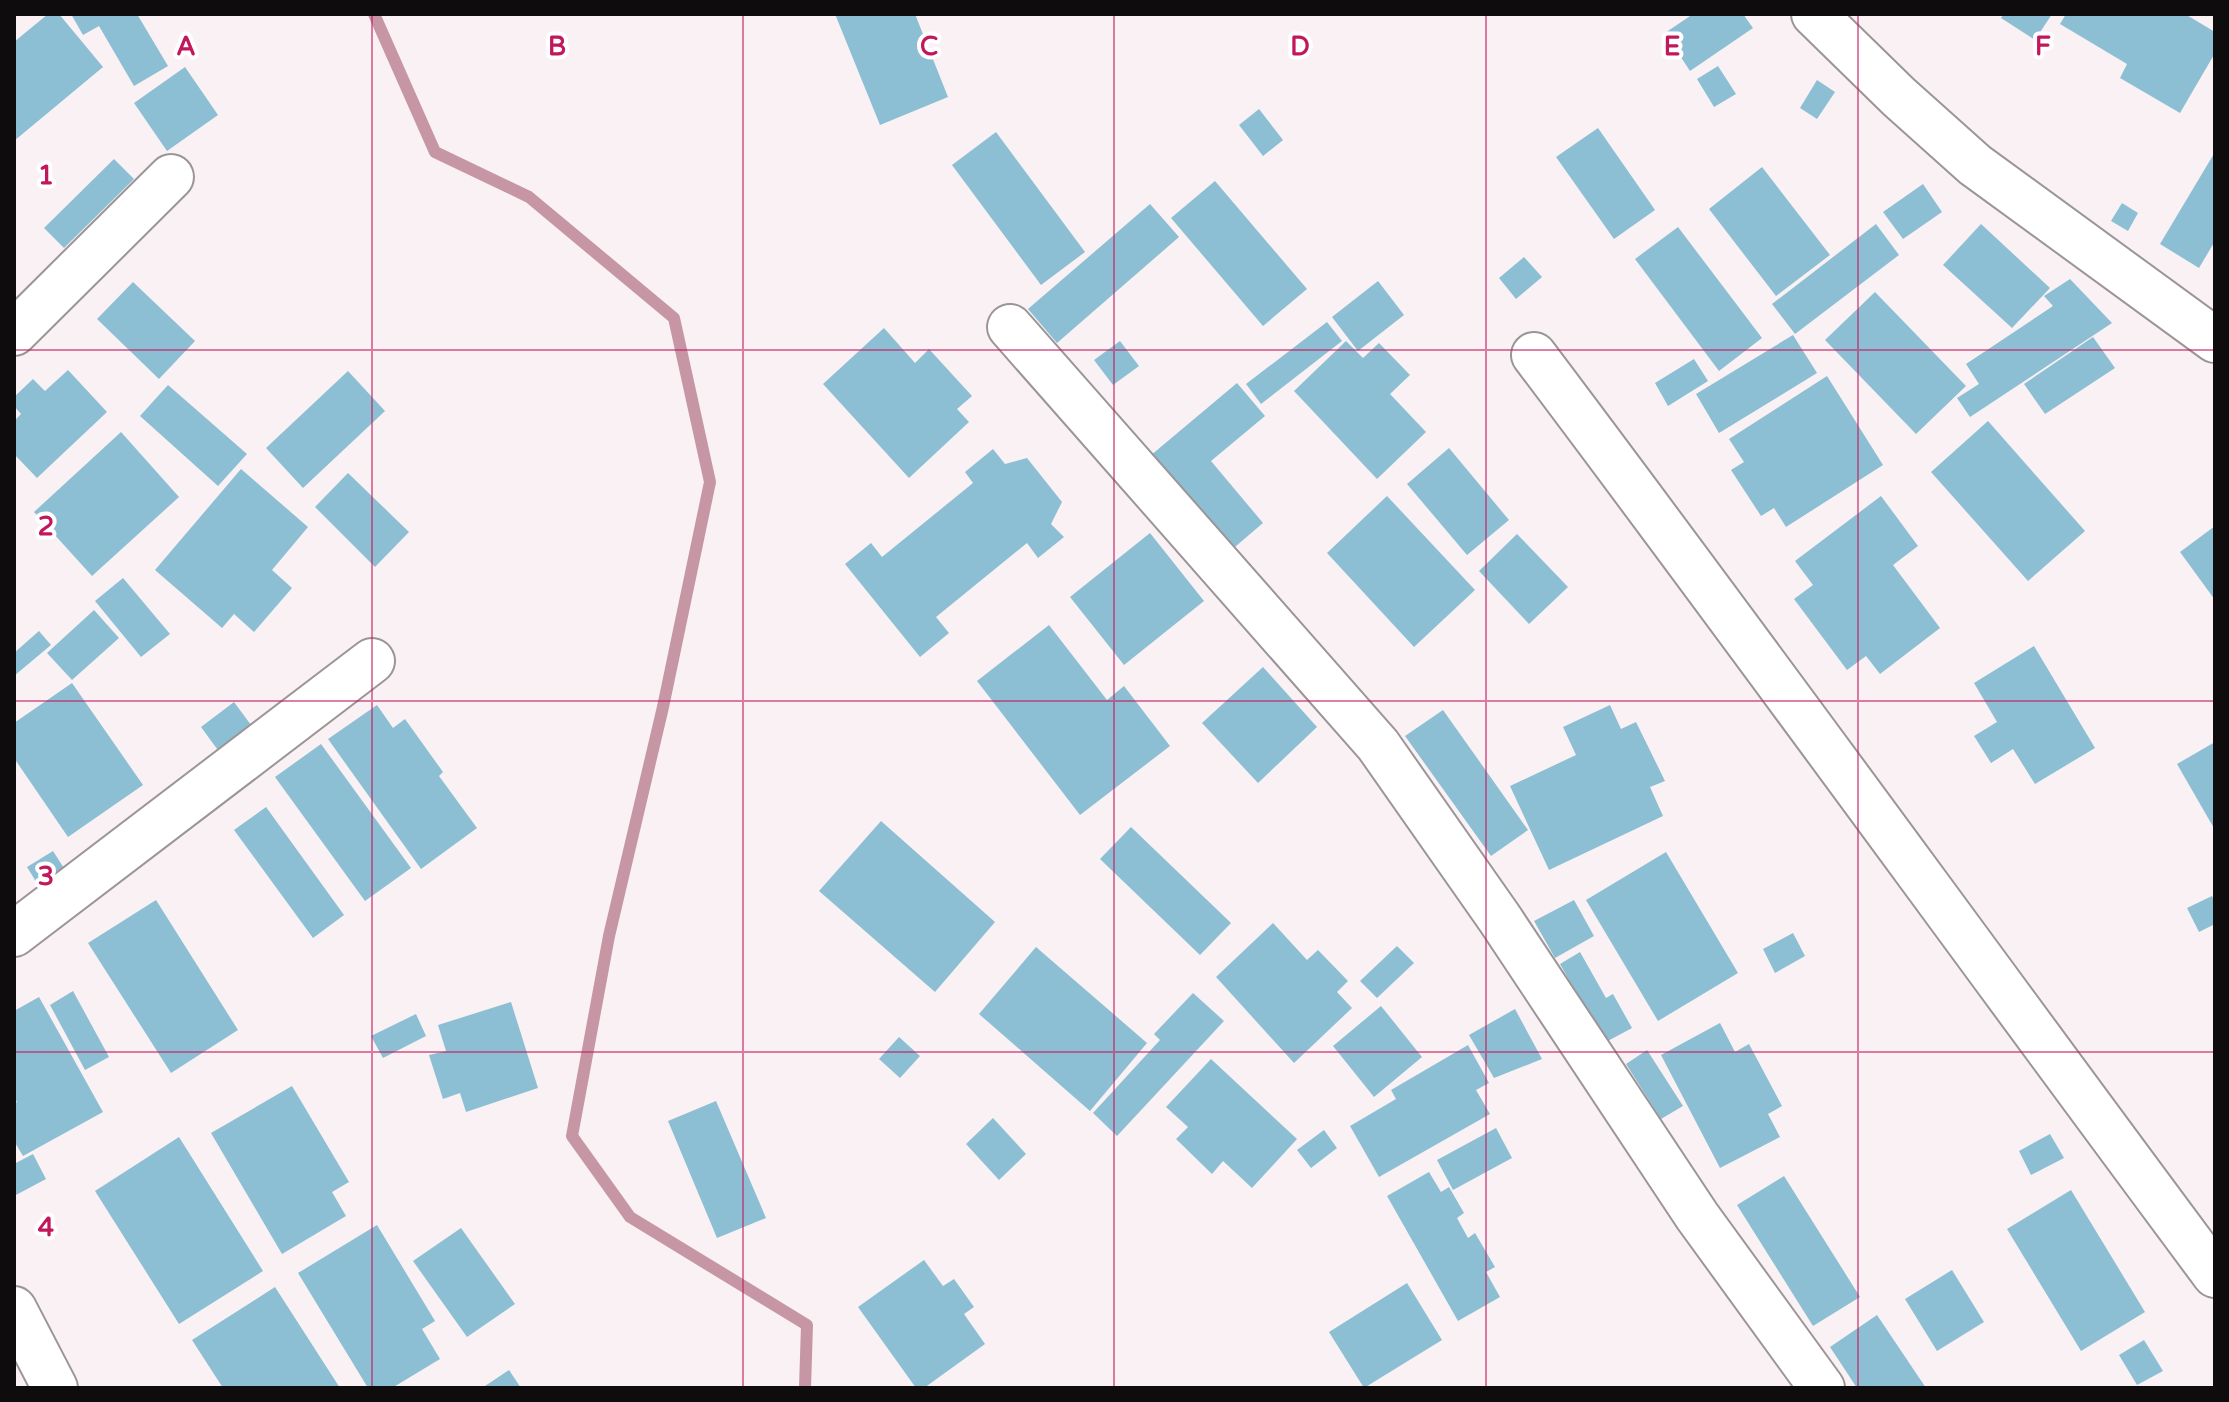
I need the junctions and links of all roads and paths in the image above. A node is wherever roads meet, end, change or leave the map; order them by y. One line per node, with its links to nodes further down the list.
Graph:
1 (1814, 14): 5 (street)
2 (171, 177): 4 (street)
3 (1010, 327): 12 (street)
4 (14, 333)
5 (2215, 340)
6 (1534, 355): 9 (street)
7 (372, 661): 8 (street)
8 (14, 934)
9 (2215, 1275)
10 (14, 1309): 11 (street)
11 (55, 1388)
12 (1822, 1388)

